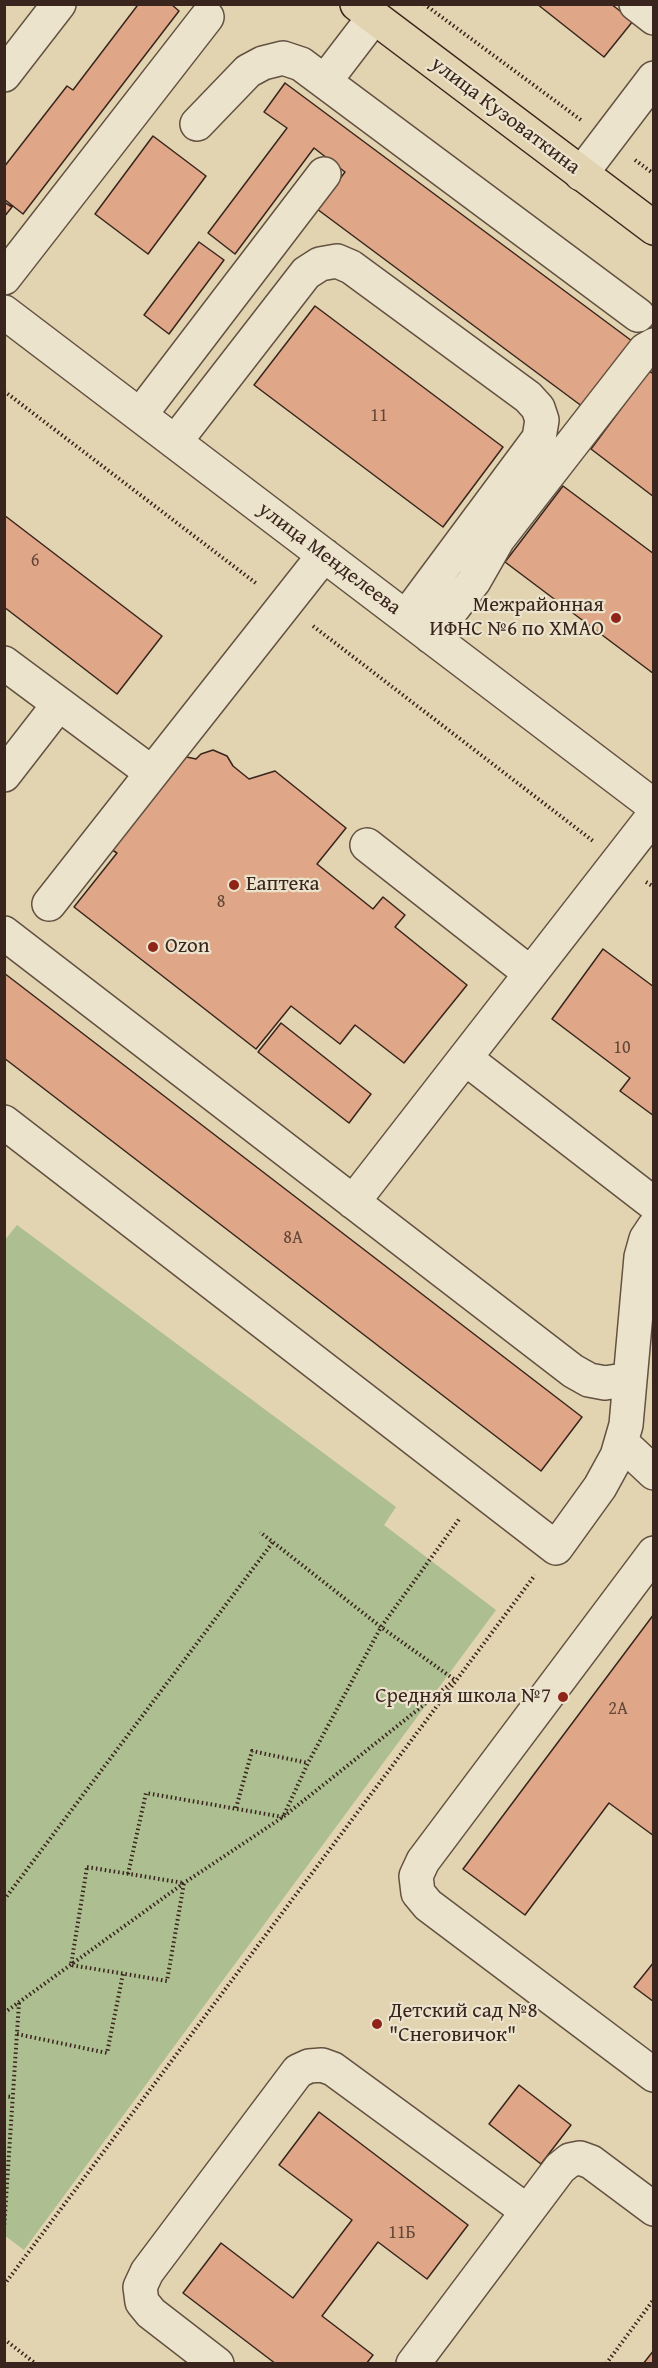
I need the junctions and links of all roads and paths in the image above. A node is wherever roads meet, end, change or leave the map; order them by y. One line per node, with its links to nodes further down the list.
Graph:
1 (59, 4): 7 (street)
2 (424, 4): 11 (path)
3 (636, 4): 6 (street)
4 (365, 11): 9 (street); 13 (main road, улица Кузоваткина)
5 (207, 17): 16 (street)
6 (654, 18)
7 (4, 75)
8 (654, 78): 11 (street)
9 (326, 81): 10 (street); 18 (street)
10 (197, 124)
11 (607, 139): 13 (street); 14 (path)
12 (324, 174): 21 (street)
13 (581, 174): 15 (main road, улица Кузоваткина)
14 (654, 174)
15 (654, 228)
16 (4, 278)
17 (4, 312): 21 (street, улица Менделеева)
18 (638, 315)
19 (654, 345): 26 (street)
20 (4, 391): 24 (path)
21 (140, 416): 22 (street, улица Менделеева)
22 (175, 442): 23 (street, улица Менделеева); 25 (street)
23 (324, 555): 24 (street); 25 (street, улица Менделеева)
24 (285, 605): 29 (street); 34 (path)
25 (406, 618): 26 (street, улица Менделеева)
26 (431, 637): 31 (street, улица Менделеева)
27 (4, 663): 28 (street)
28 (59, 704): 29 (street); 30 (street)
29 (152, 773): 36 (street)
30 (4, 775)
31 (654, 806)
32 (654, 815): 34 (street)
33 (367, 845): 38 (street)
34 (618, 860): 35 (path); 38 (street)
35 (654, 887)
36 (49, 904)
37 (4, 933): 41 (street)
38 (530, 973): 39 (street)
39 (465, 1058): 41 (street); 42 (street)
40 (4, 1122): 47 (street)
41 (353, 1202): 44 (street)
42 (654, 1204)
43 (654, 1227): 44 (street)
44 (630, 1379): 45 (street)
45 (621, 1442): 46 (street); 50 (street)
46 (654, 1473)
47 (480, 1491): 50 (street); 52 (path)
48 (260, 1533): 49 (path)
49 (273, 1542): 52 (path); 59 (path)
50 (556, 1548): 53 (path)
51 (654, 1553): 65 (street)
52 (381, 1627): 53 (path); 54 (path)
53 (455, 1680): 56 (path); 71 (path)
54 (308, 1763): 55 (path); 56 (path)
55 (236, 1808): 56 (path); 57 (path)
56 (283, 1817): 58 (path)
57 (128, 1874): 58 (path); 60 (path)
58 (184, 1883): 60 (path); 61 (path)
59 (4, 1900)
60 (71, 1965): 61 (path); 62 (path)
61 (123, 1974): 64 (path)
62 (19, 2003): 63 (path); 64 (path)
63 (4, 2013)
64 (17, 2034): 67 (path)
65 (654, 2075)
66 (4, 2096): 67 (path)
67 (13, 2097): 70 (path)
68 (654, 2209): 69 (street)
69 (527, 2211): 75 (street); 76 (street)
70 (4, 2229)
71 (4, 2285)
72 (654, 2299): 77 (path)
73 (4, 2339): 74 (path)
74 (36, 2364)
75 (217, 2364)
76 (413, 2364)
77 (606, 2364)

